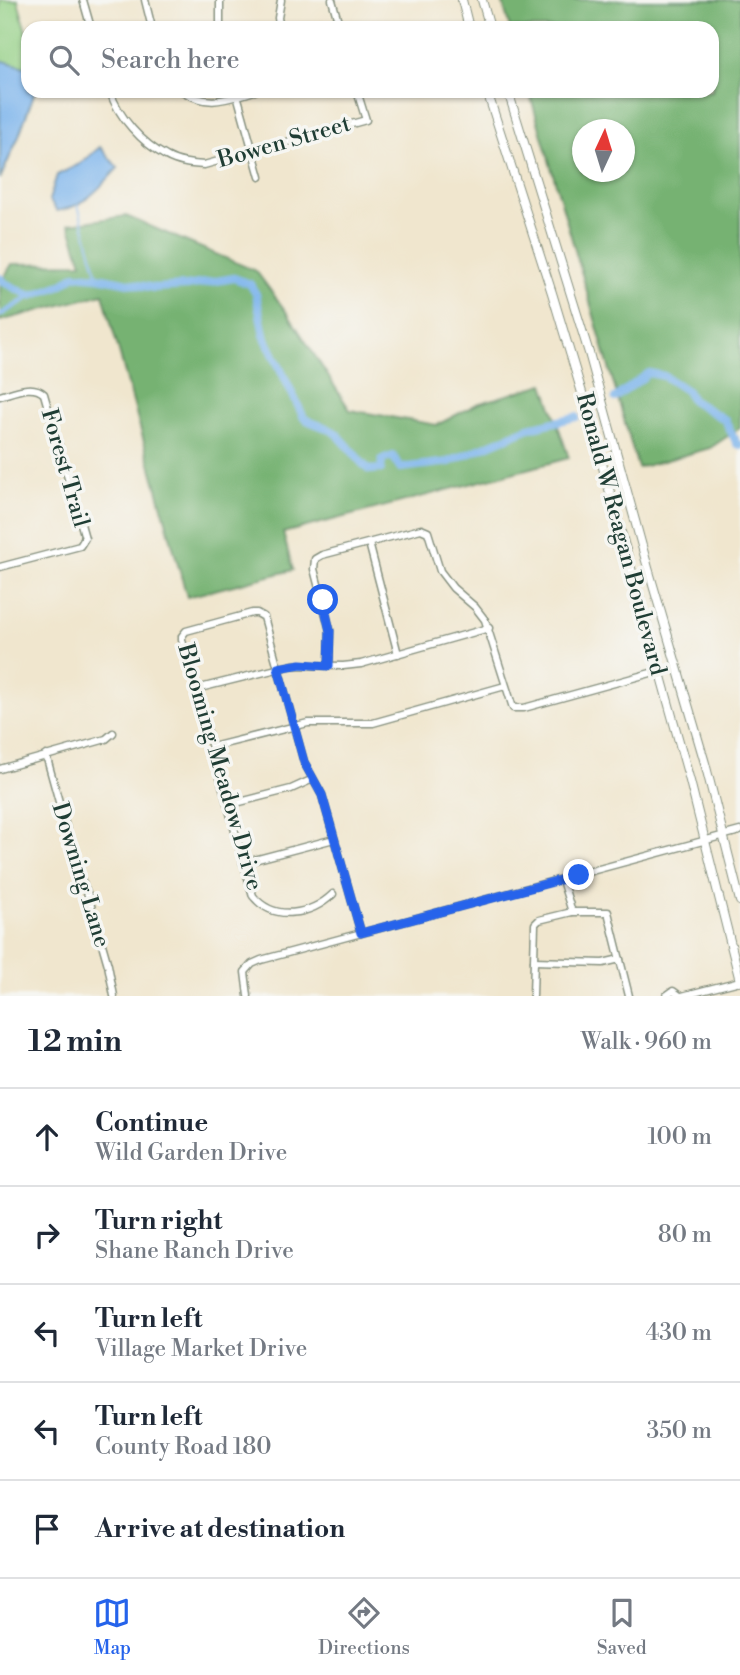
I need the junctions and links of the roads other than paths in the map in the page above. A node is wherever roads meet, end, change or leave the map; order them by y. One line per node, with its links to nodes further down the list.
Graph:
1 (83, 0): 8 (street)
2 (145, 0): 9 (street)
3 (220, 0): 10 (street)
4 (281, 0): 11 (street)
5 (332, 0): 12 (street)
6 (462, 0): 13 (main road)
7 (482, 0): 14 (main road)
8 (89, 21)
9 (150, 21)
10 (220, 21)
11 (279, 21)
12 (338, 21)
13 (467, 21)
14 (488, 21)
15 (112, 98): 22 (street, Bowen Street)
16 (193, 98): 17 (street)
17 (223, 98)
18 (238, 98): 22 (street)
19 (359, 98): 22 (street, Bowen Street)
20 (489, 98): 31 (main road, Ronald W Reagan Boulevard)
21 (510, 98): 42 (main road, Ronald W Reagan Boulevard)
22 (253, 152): 23 (street)
23 (260, 177)
24 (0, 396): 26 (street, Forest Trail)
25 (369, 543): 27 (street); 28 (street); 29 (street)
26 (0, 567)
27 (489, 628): 28 (street); 32 (street)
28 (398, 653): 29 (street)
29 (329, 666): 30 (street)
30 (278, 668): 33 (street); 33 (street, Blooming Meadow Drive); 34 (street)
31 (658, 671): 32 (street); 44 (main road, Ronald W Reagan Boulevard)
32 (505, 686): 34 (street)
33 (196, 689): 36 (street, Blooming Meadow Drive)
34 (294, 726): 36 (street); 39 (street)
35 (113, 733): 37 (street)
36 (212, 747): 40 (street, Blooming Meadow Drive)
37 (46, 755): 38 (street); 54 (street, Downing Lane)
38 (0, 768)
39 (313, 779): 40 (street); 43 (street)
40 (228, 805): 45 (street, Blooming Meadow Drive)
41 (740, 831): 42 (street)
42 (724, 835): 44 (street); 48 (main road, Ronald W Reagan Boulevard)
43 (334, 839): 45 (street); 50 (street)
44 (705, 840): 46 (street); 53 (main road, Ronald W Reagan Boulevard)
45 (243, 863): 47 (street, Blooming Meadow Drive)
46 (562, 880): 49 (street); 50 (street)
47 (333, 894)
48 (740, 901)
49 (572, 912): 51 (street); 52 (street)
50 (361, 933): 55 (street)
51 (620, 959): 52 (street); 57 (street)
52 (534, 961): 56 (street)
53 (740, 981): 59 (street)
54 (114, 996)
55 (247, 996)
56 (533, 996)
57 (629, 996)
58 (666, 996): 59 (street)
59 (681, 996)

